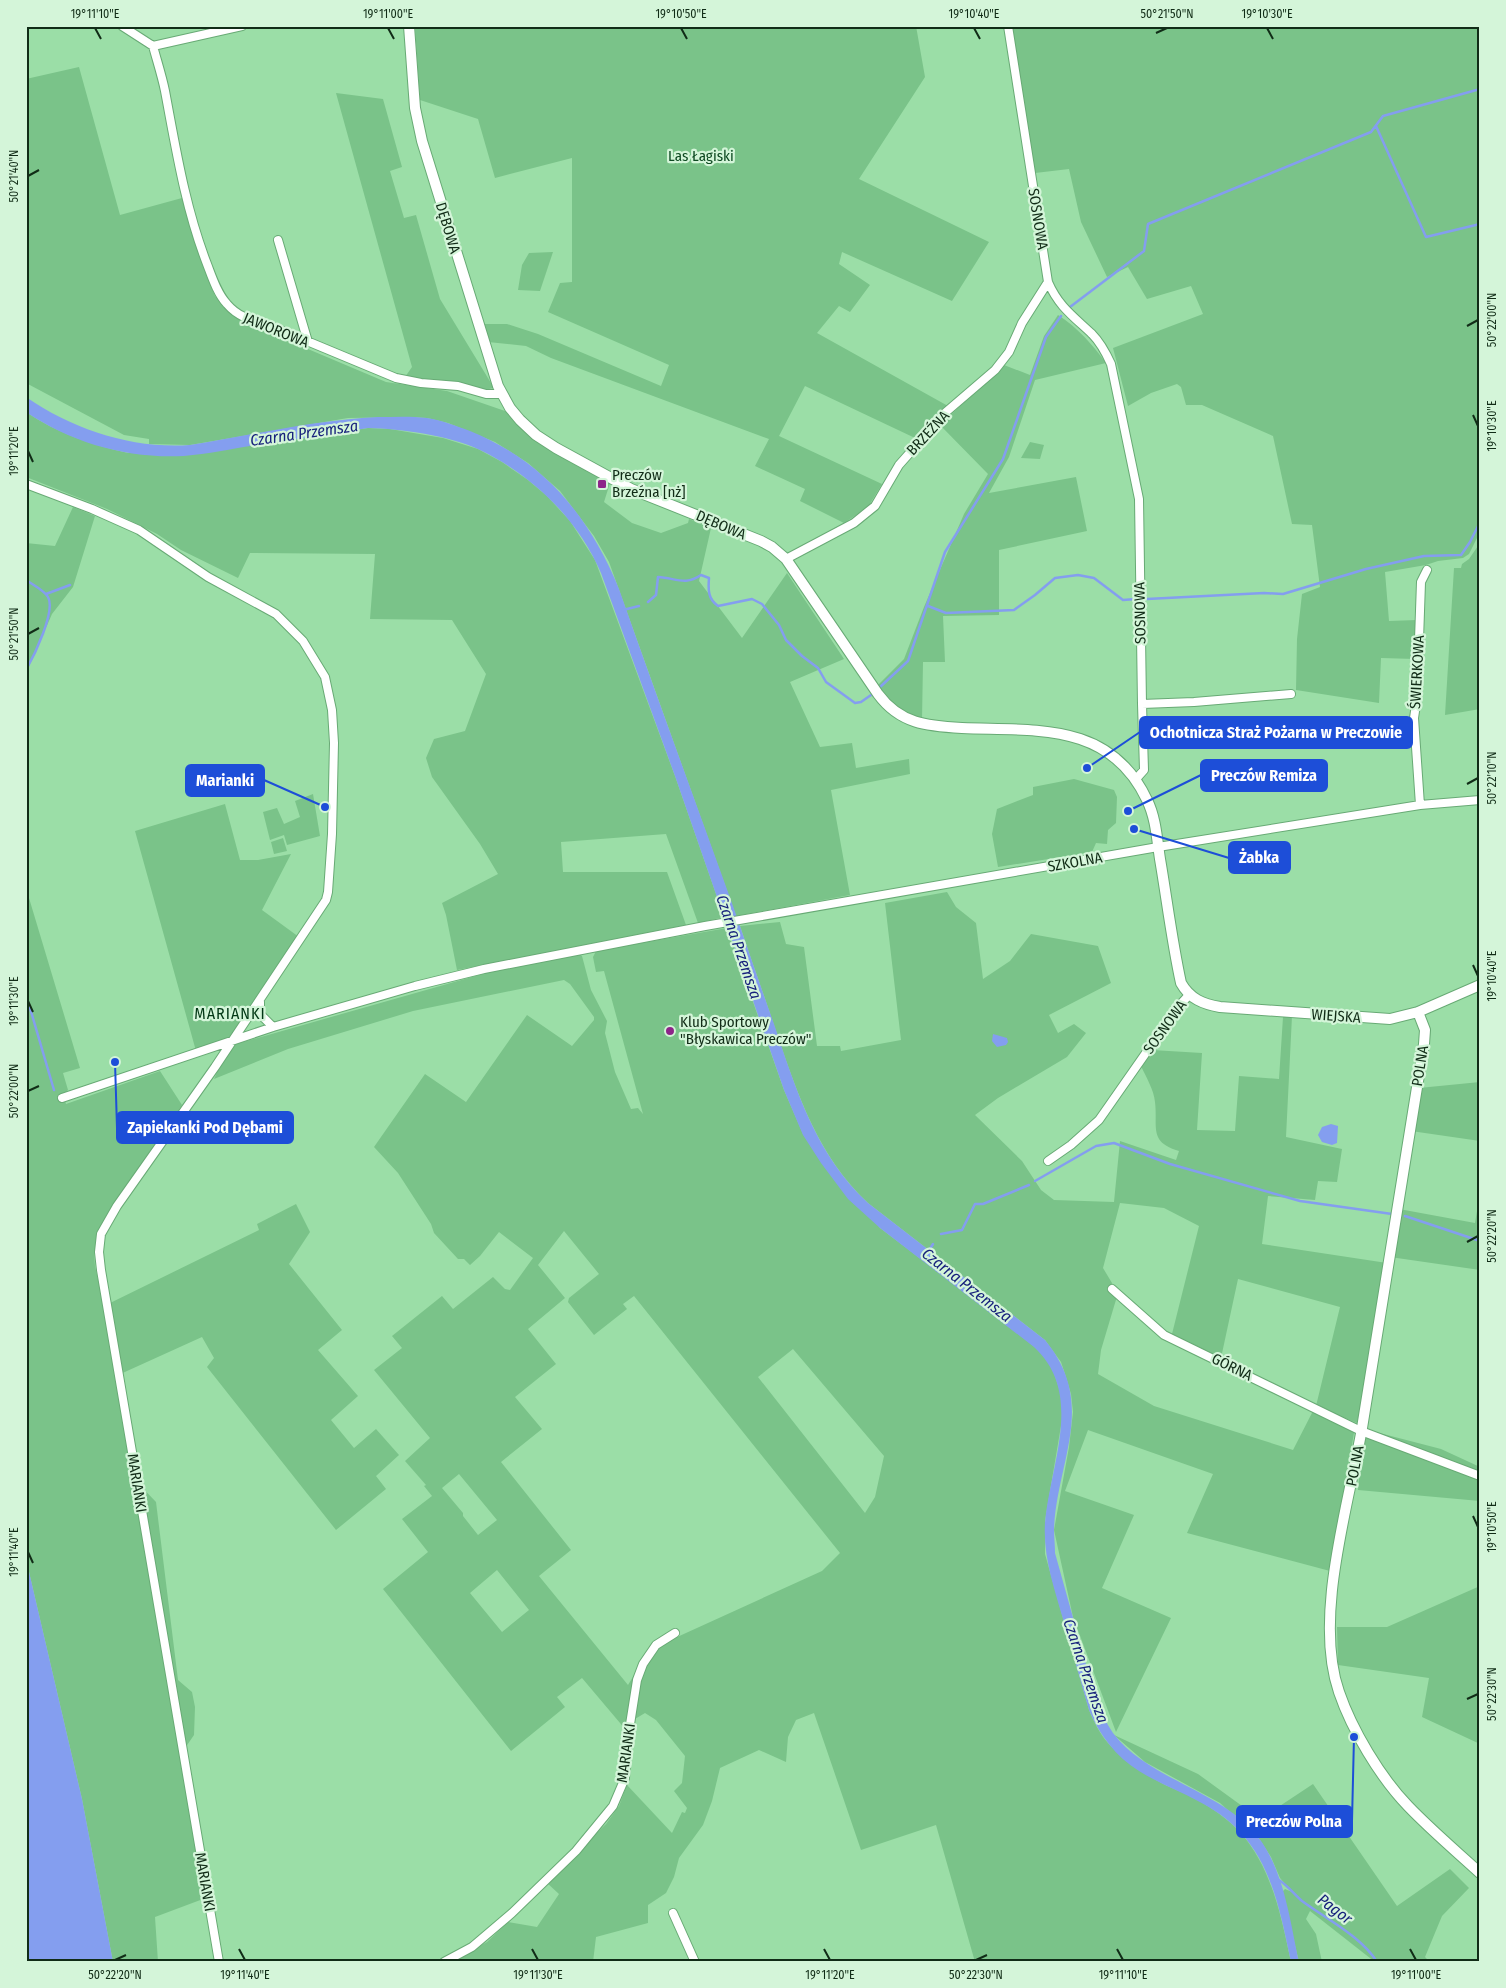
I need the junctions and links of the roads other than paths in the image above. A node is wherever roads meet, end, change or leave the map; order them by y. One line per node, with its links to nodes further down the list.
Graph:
1 (122, 26): 5 (street)
2 (242, 26): 5 (street)
3 (409, 26): 9 (street, DĘBOWA)
4 (1008, 26): 7 (street, SOSNOWA)
5 (153, 46): 8 (street, JAWOROWA)
6 (278, 240): 8 (street)
7 (1048, 282): 11 (street, BRZEŹNA); 14 (street, SOSNOWA)
8 (308, 342): 9 (street, JAWOROWA)
9 (501, 394): 11 (street, DĘBOWA)
10 (26, 484): 21 (street, MARIANKI)
11 (786, 559): 15 (street, DĘBOWA)
12 (1427, 570): 17 (street, ŚWIERKOWA)
13 (1292, 694): 14 (street)
14 (1142, 704): 15 (street, SOSNOWA)
15 (1136, 779): 18 (street, SOSNOWA)
16 (1480, 800): 17 (street, SZKOLNA)
17 (1420, 805): 18 (street, SZKOLNA)
18 (1158, 846): 20 (street, SOSNOWA); 23 (street, SZKOLNA)
19 (1480, 985): 22 (street, WIEJSKA)
20 (1189, 995): 22 (street, WIEJSKA); 26 (street, SOSNOWA)
21 (260, 1000): 23 (street); 24 (street, MARIANKI)
22 (1418, 1012): 28 (street, POLNA)
23 (272, 1027): 24 (street)
24 (233, 1040): 25 (street); 33 (street, MARIANKI)
25 (62, 1098)
26 (1048, 1161)
27 (1112, 1289): 28 (street, GÓRNA)
28 (1361, 1431): 29 (street, GÓRNA); 31 (street, POLNA)
29 (1480, 1476)
30 (675, 1632): 34 (street, MARIANKI)
31 (1480, 1873)
32 (672, 1912): 35 (street)
33 (218, 1962)
34 (444, 1962)
35 (696, 1962)

